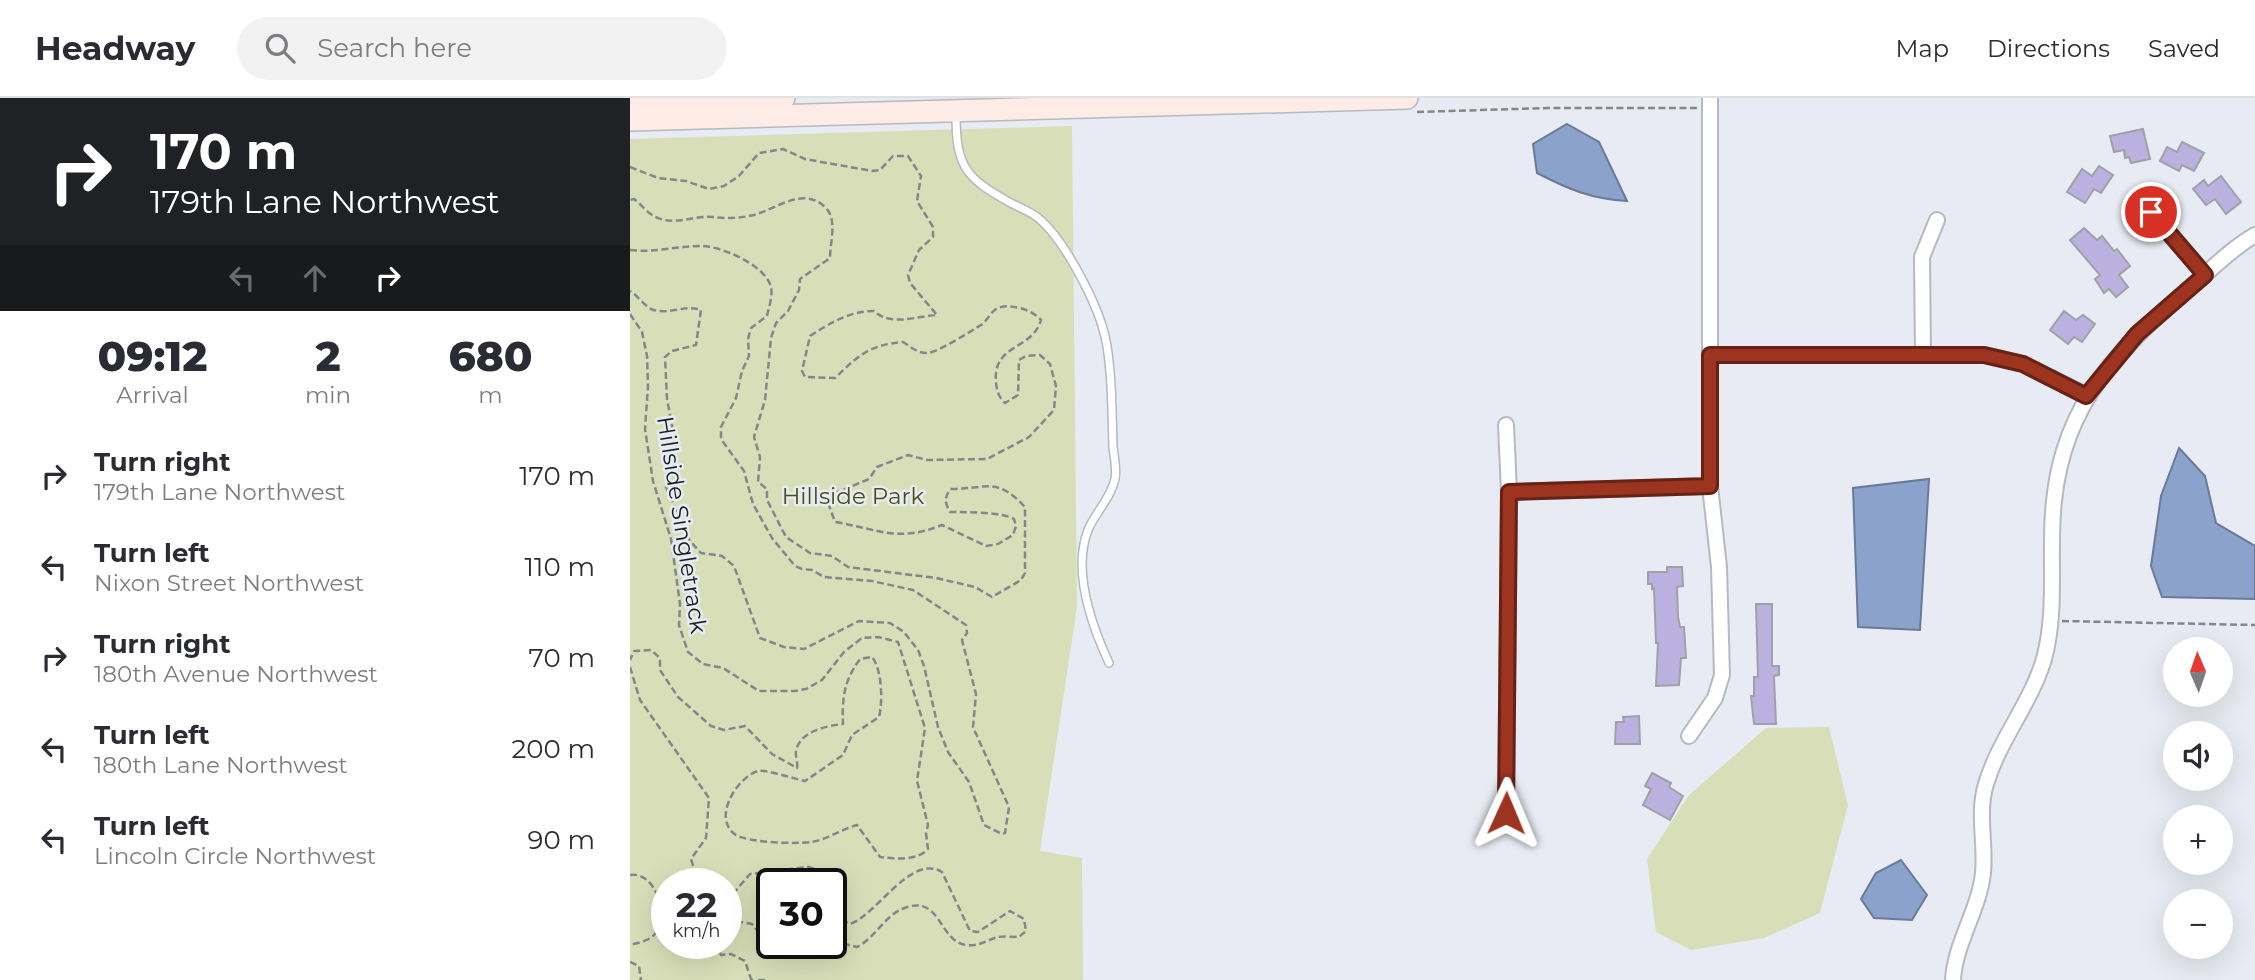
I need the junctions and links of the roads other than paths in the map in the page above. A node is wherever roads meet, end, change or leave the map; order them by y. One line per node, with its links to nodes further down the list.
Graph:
1 (784, 98): 4 (main road)
2 (1407, 98): 5 (main road)
3 (1710, 98): 11 (street)
4 (630, 102)
5 (956, 111): 6 (main road); 17 (lane)
6 (630, 120)
7 (2151, 212): 10 (street)
8 (1937, 220): 12 (street)
9 (2255, 236): 10 (street)
10 (2205, 275): 13 (street)
11 (1710, 355): 12 (street); 15 (street)
12 (1923, 355): 13 (street)
13 (2086, 396): 20 (street)
14 (1506, 425): 16 (street)
15 (1710, 486): 16 (street); 18 (street)
16 (1509, 492): 19 (street)
17 (1109, 663)
18 (1689, 736)
19 (1506, 813)
20 (1952, 980)

